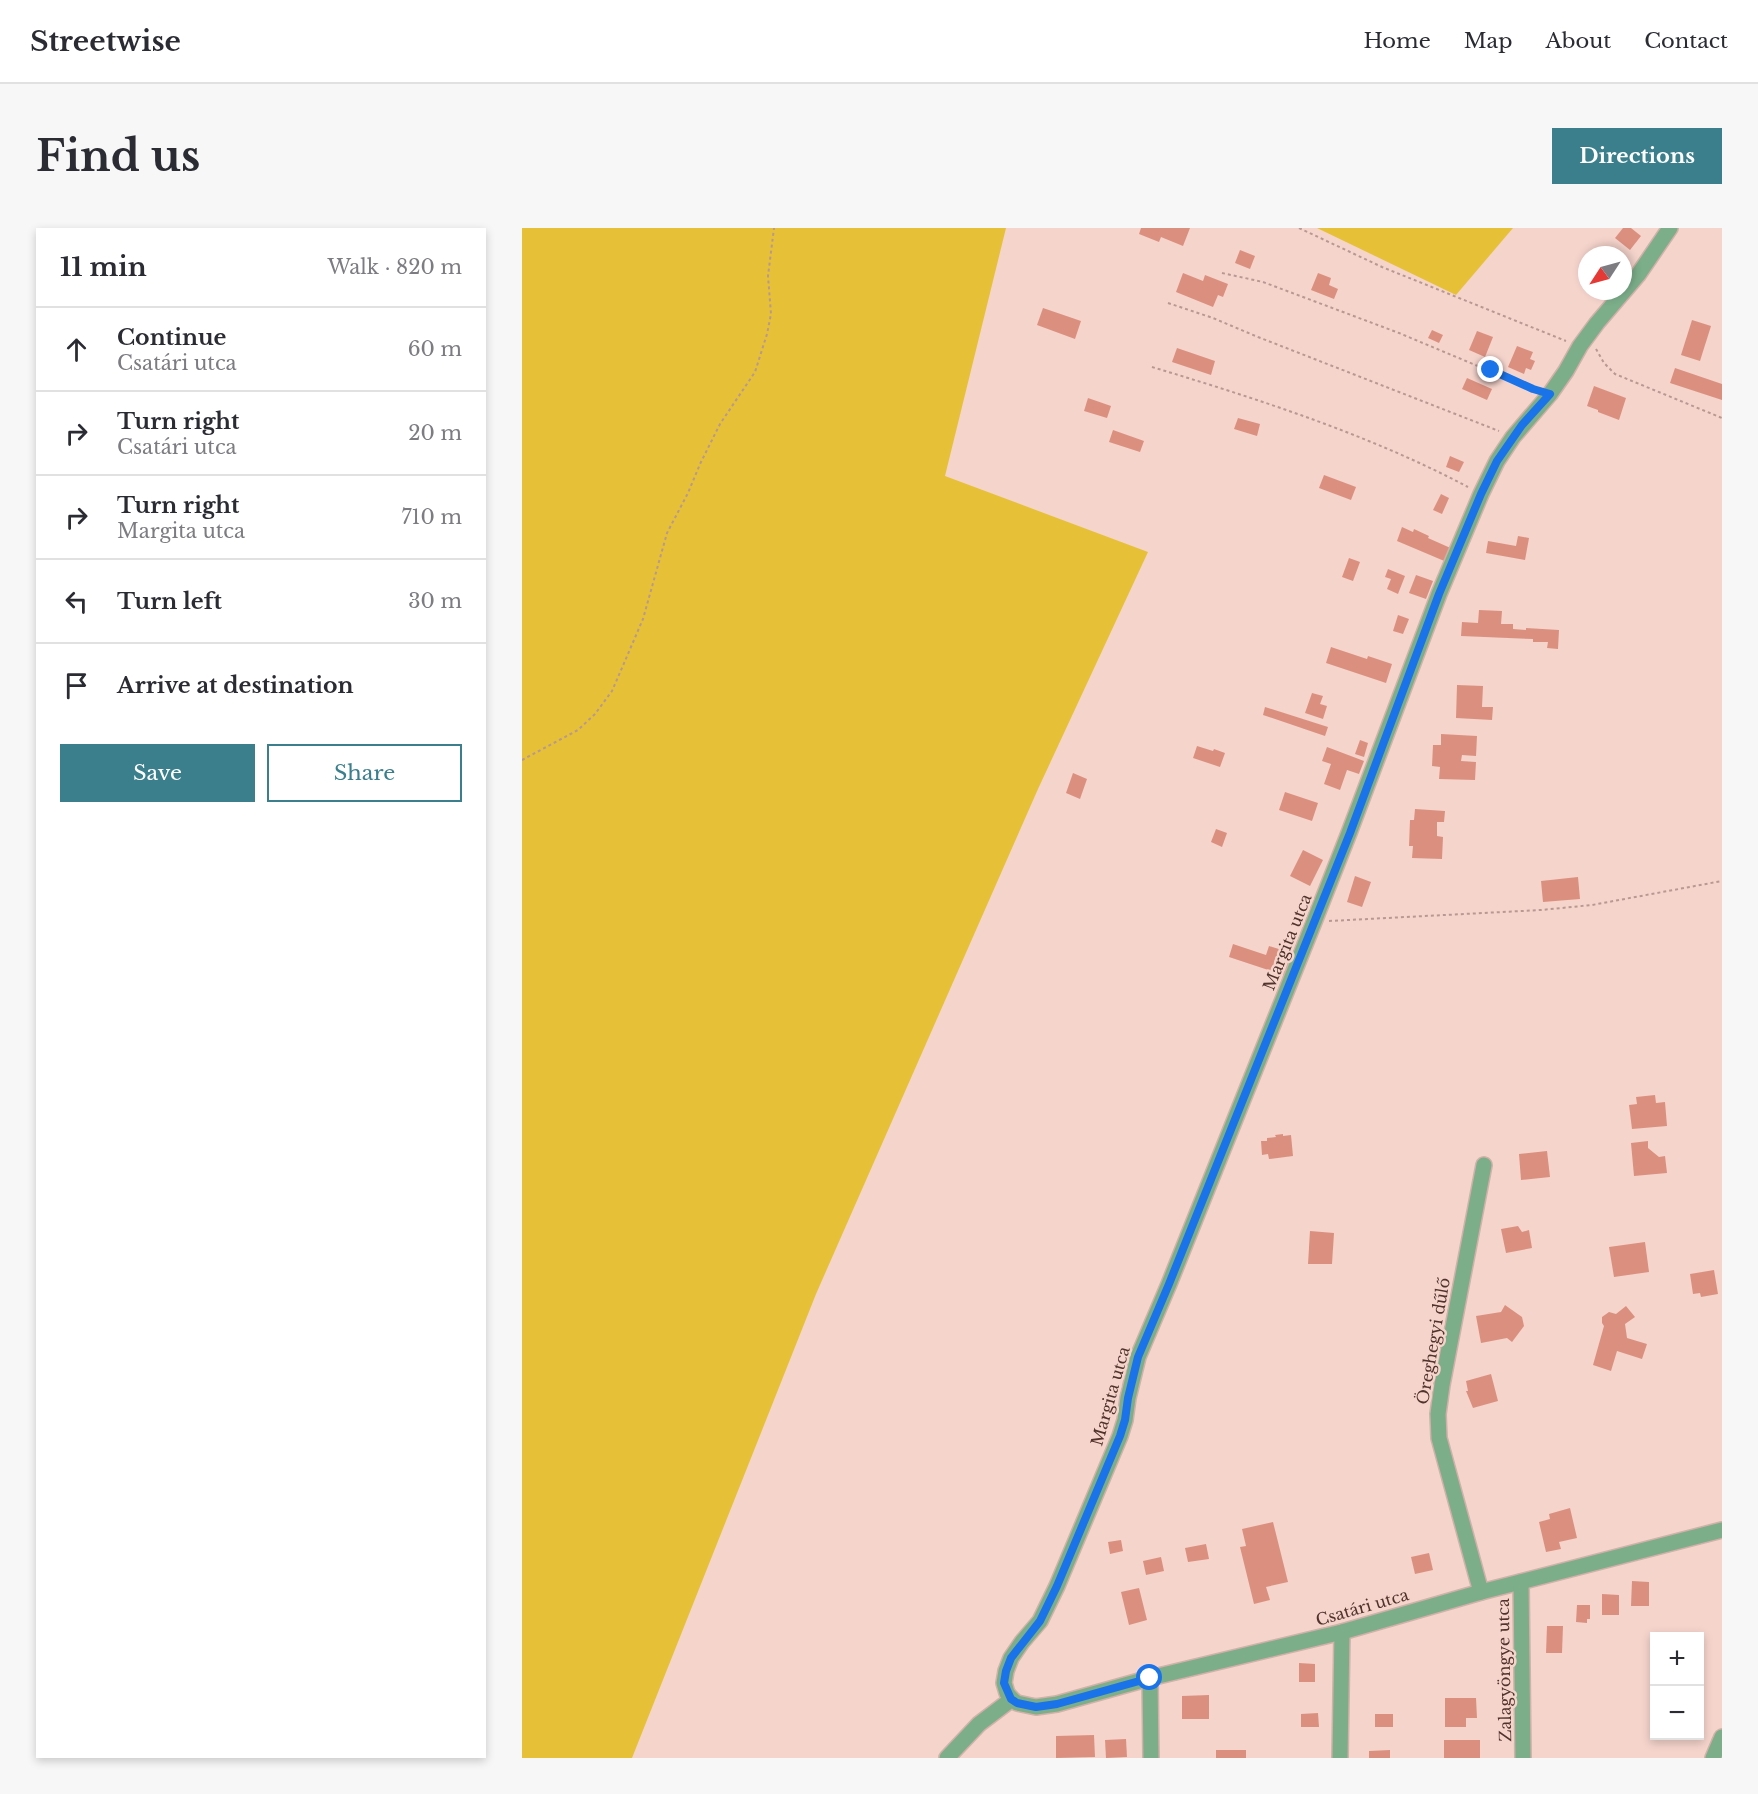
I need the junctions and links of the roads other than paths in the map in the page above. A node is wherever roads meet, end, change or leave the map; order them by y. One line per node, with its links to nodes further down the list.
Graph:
1 (1670, 228): 8 (street, Margita utca)
2 (1484, 1165): 5 (street, Öreghegyi dűlő)
3 (1722, 1530): 4 (street, Csatári utca)
4 (1521, 1582): 5 (street, Csatári utca); 13 (street, Zalagyöngye utca)
5 (1481, 1592): 6 (street, Csatári utca)
6 (1341, 1632): 7 (street, Csatári utca); 12 (street)
7 (1150, 1678): 8 (street, Csatári utca); 11 (street)
8 (1011, 1699): 10 (street)
9 (1722, 1737): 14 (street)
10 (947, 1758)
11 (1150, 1758)
12 (1340, 1758)
13 (1523, 1758)
14 (1713, 1758)

